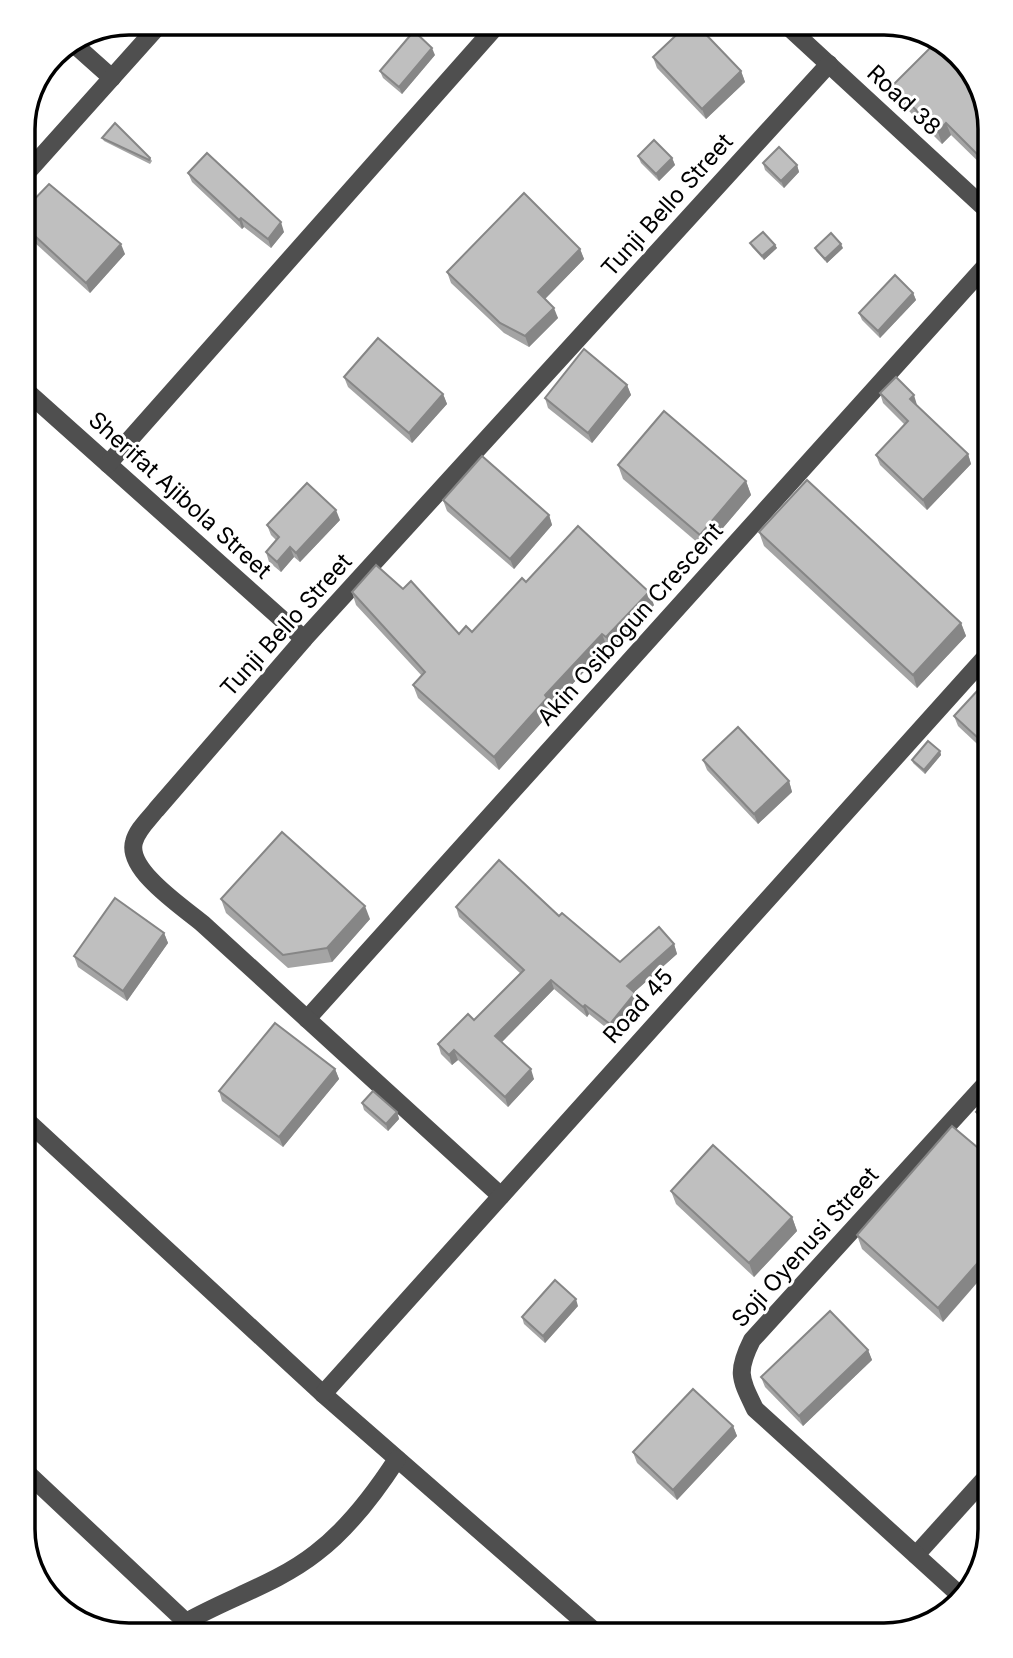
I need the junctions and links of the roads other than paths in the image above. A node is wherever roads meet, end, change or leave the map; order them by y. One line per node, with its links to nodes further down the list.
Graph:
1 (150, 35): 6 (street)
2 (482, 35): 11 (street)
3 (797, 35): 5 (street, Road 38)
4 (80, 49): 6 (street)
5 (829, 64): 8 (street, Road 38); 12 (street, Tunji Bello Street)
6 (112, 78): 7 (street)
7 (35, 164)
8 (978, 202)
9 (978, 274): 14 (street, Akin Osibogun Crescent)
10 (35, 399): 11 (street, Sherifat Ajibola Street)
11 (108, 464): 12 (street, Sherifat Ajibola Street)
12 (304, 639): 14 (street, Tunji Bello Street)
13 (978, 665): 17 (street, Road 45)
14 (307, 1019): 17 (street, Tunji Bello Street)
15 (978, 1092): 22 (street, Soji Oyenusi Street)
16 (35, 1128): 18 (street)
17 (501, 1196): 18 (street, Road 45)
18 (323, 1394): 19 (street)
19 (397, 1459): 25 (street); 26 (street)
20 (35, 1481): 24 (street)
21 (978, 1486): 22 (street)
22 (916, 1555): 23 (street, Soji Oyenusi Street)
23 (954, 1591)
24 (181, 1623)
25 (194, 1623)
26 (585, 1623)

